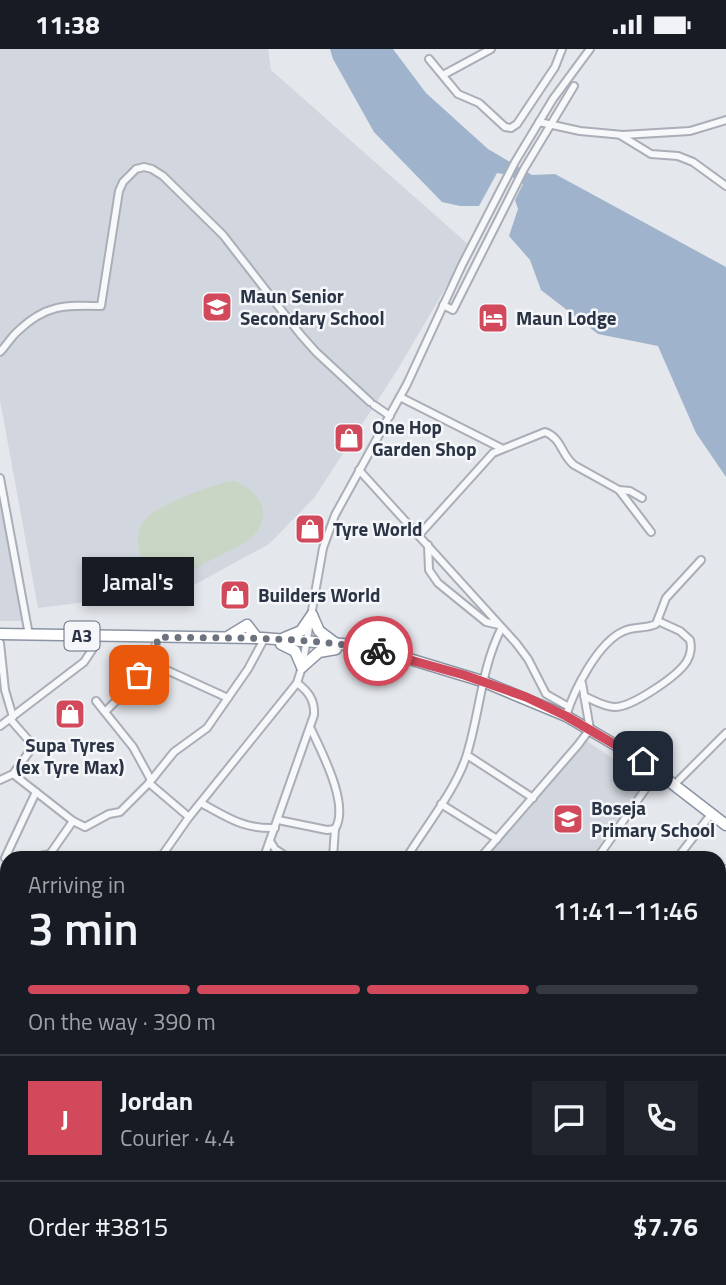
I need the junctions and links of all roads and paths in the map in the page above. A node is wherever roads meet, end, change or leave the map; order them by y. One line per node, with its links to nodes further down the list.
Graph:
1 (491, 49): 5 (street)
2 (562, 49): 5 (street)
3 (590, 49): 8 (street)
4 (429, 59): 5 (street)
5 (443, 75)
6 (575, 86): 9 (street)
7 (726, 120): 10 (street)
8 (539, 122): 9 (street); 12 (street)
9 (550, 126): 10 (street); 12 (street)
10 (620, 135): 11 (street)
11 (726, 186)
12 (443, 305): 14 (street)
13 (0, 352): 15 (street)
14 (400, 397): 15 (street); 16 (street)
15 (390, 416): 17 (street)
16 (501, 448): 19 (street); 22 (street)
17 (359, 470): 22 (street); 25 (street)
18 (0, 478): 29 (street)
19 (619, 489): 20 (street); 21 (street)
20 (642, 498)
21 (651, 531)
22 (419, 535): 23 (street)
23 (428, 545): 27 (street); 27 (street)
24 (701, 560): 26 (street)
25 (312, 615): 33 (highway); 35 (street); 36 (highway)
26 (658, 621): 40 (street); 42 (street)
27 (500, 627): 39 (street); 45 (street)
28 (0, 634): 29 (highway, A3)
29 (29, 635): 30 (highway, A3)
30 (93, 636): 31 (highway, A3); 47 (street)
31 (161, 637): 32 (highway, A3); 32 (highway, A3); 37 (street)
32 (259, 641): 33 (highway, A3); 43 (street)
33 (281, 642): 35 (highway, A3); 38 (highway)
34 (0, 643): 47 (street)
35 (306, 644): 36 (highway, A3); 38 (street)
36 (336, 646): 38 (highway); 39 (highway, A3)
37 (149, 662): 43 (street); 46 (street)
38 (302, 667): 41 (street)
39 (482, 681): 45 (highway, A3); 52 (street)
40 (582, 682): 42 (street); 45 (street)
41 (297, 683): 49 (street); 60 (street)
42 (584, 696): 50 (street)
43 (228, 698): 56 (street)
44 (96, 701): 46 (street)
45 (568, 711): 50 (highway, A3)
46 (105, 712): 56 (street)
47 (12, 718): 48 (street); 54 (street)
48 (0, 726)
49 (311, 729): 64 (street); 68 (street)
50 (590, 729): 53 (highway, A3); 59 (street)
51 (725, 736): 57 (street)
52 (467, 755): 59 (street); 61 (street)
53 (658, 771): 57 (highway, A3); 79 (street)
54 (13, 774): 55 (street); 58 (street)
55 (0, 780)
56 (150, 782): 63 (street); 65 (street)
57 (675, 784): 62 (highway, A3)
58 (36, 792): 65 (street); 71 (street)
59 (533, 798): 69 (street)
60 (201, 803): 63 (street); 67 (street)
61 (442, 804): 69 (street); 77 (street)
62 (712, 813): 66 (highway, A3); 80 (street)
63 (189, 817): 73 (street)
64 (278, 820): 67 (street); 68 (street)
65 (73, 821): 72 (street)
66 (726, 825)
67 (275, 828): 70 (street)
68 (335, 829): 76 (street)
69 (497, 839): 78 (street)
70 (270, 841): 74 (street); 75 (street)
71 (7, 851)
72 (52, 851)
73 (165, 851)
74 (266, 851)
75 (278, 851)
76 (333, 851)
77 (411, 851)
78 (486, 851)
79 (605, 851)
80 (683, 851)

